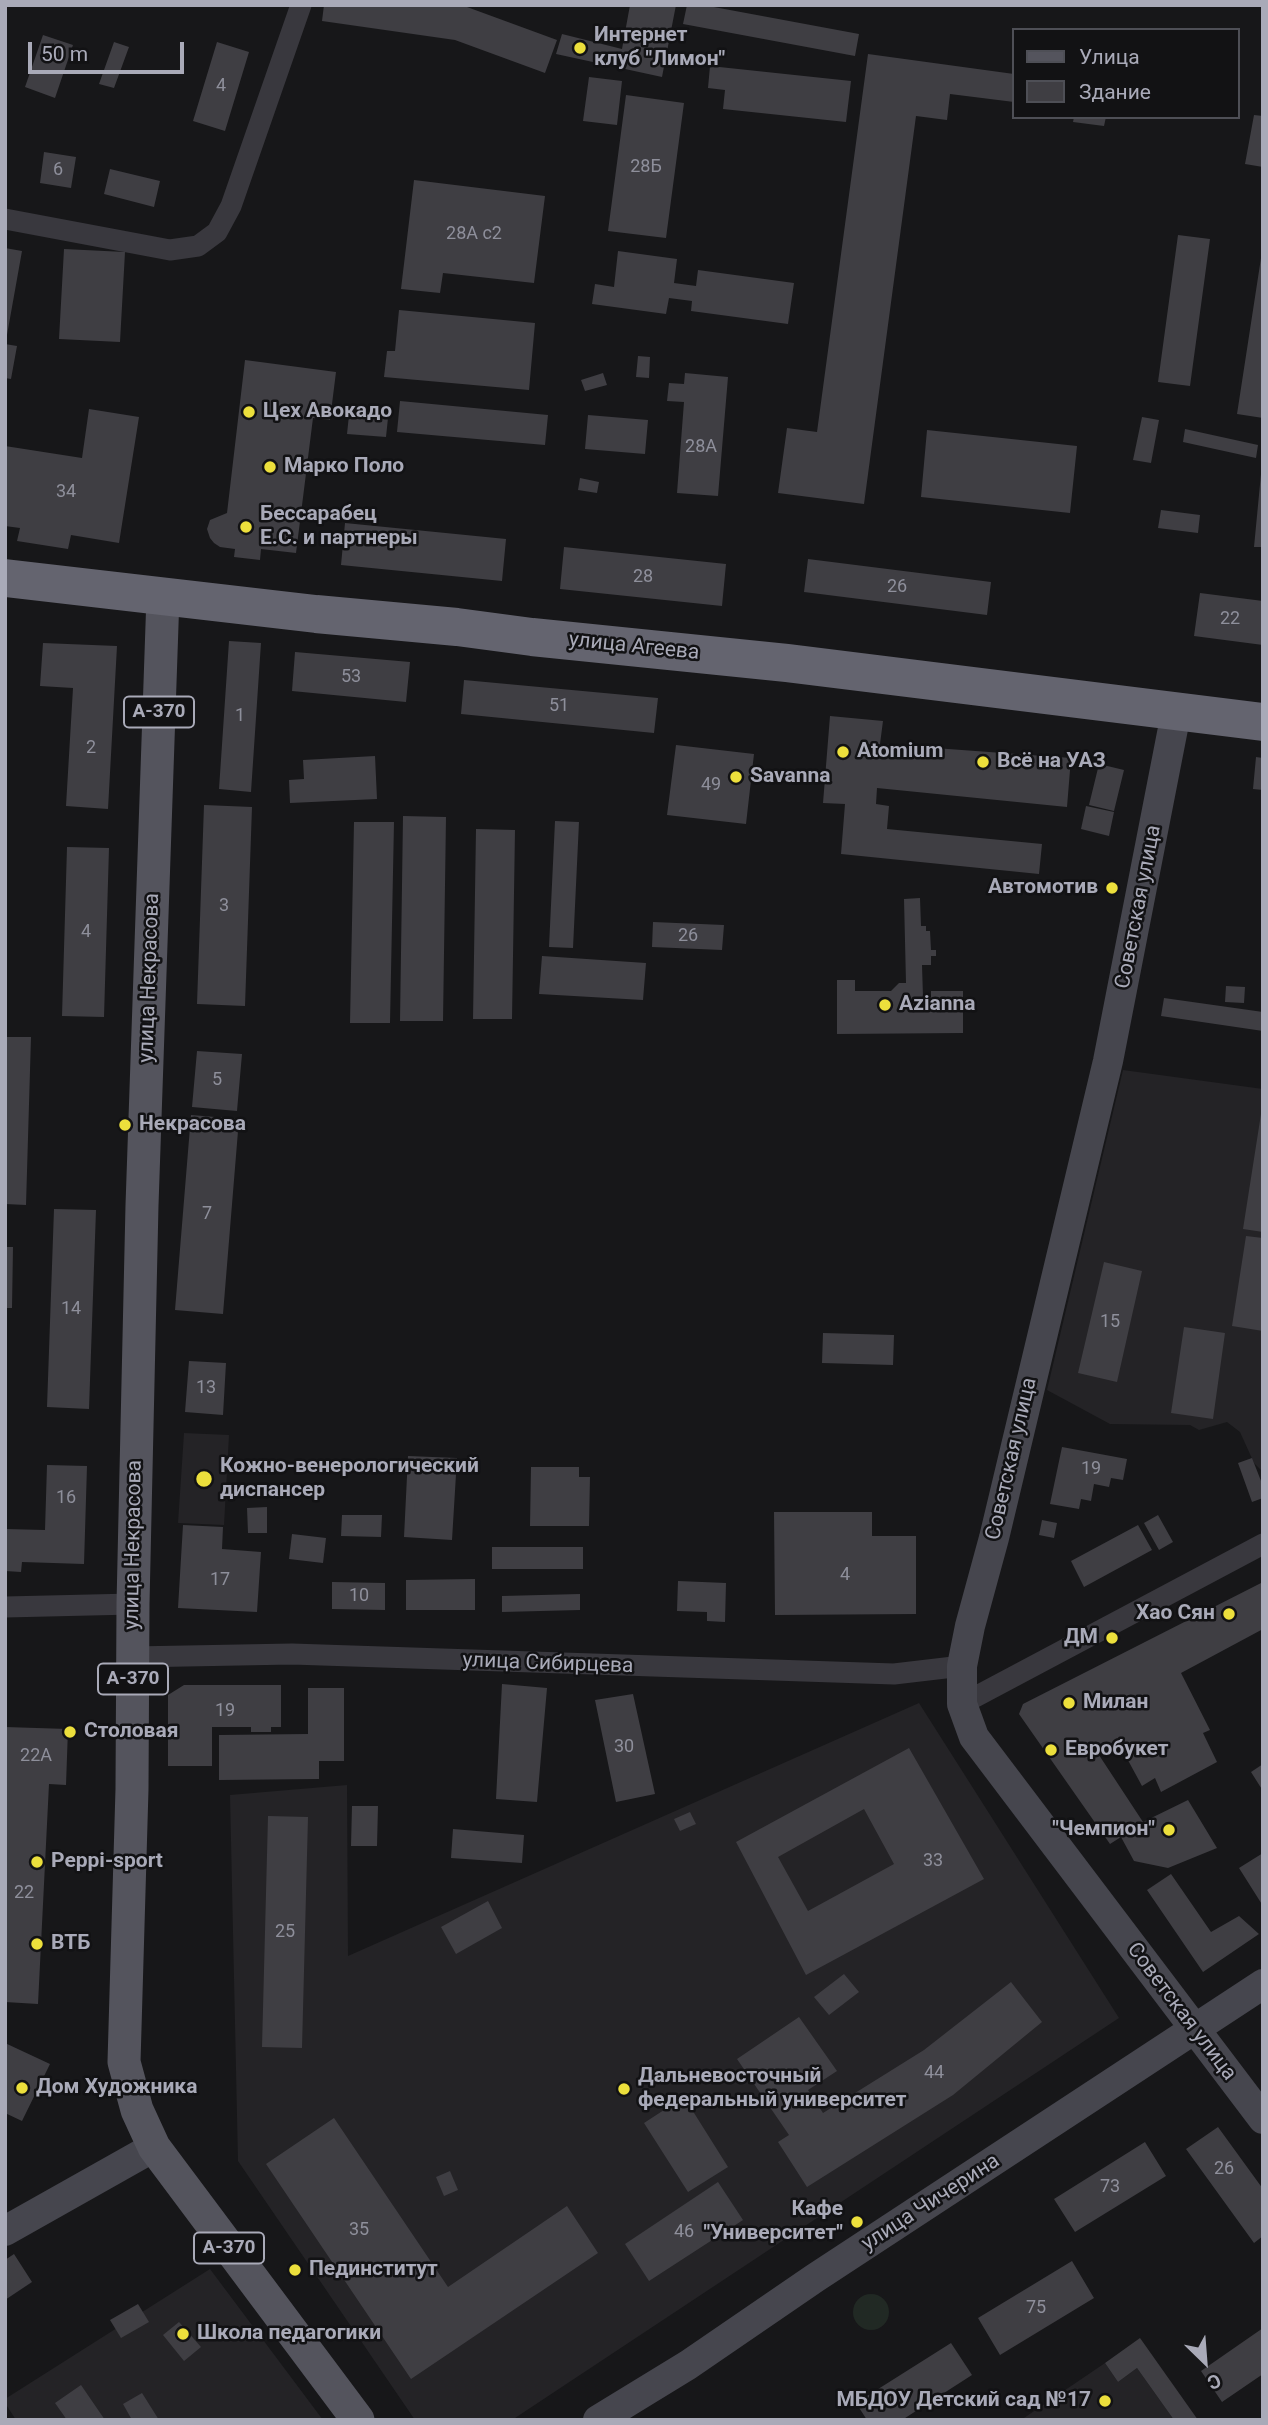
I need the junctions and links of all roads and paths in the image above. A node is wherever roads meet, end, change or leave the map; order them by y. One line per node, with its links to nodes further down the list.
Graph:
1 (301, 5): 2 (street)
2 (5, 219)
3 (18, 580): 4 (highway, улица Агеева)
4 (163, 596): 5 (highway, улица Агеева); 8 (main road, улица Некрасова / А-370)
5 (1176, 713): 6 (highway, улица Агеева); 11 (main road, Советская улица)
6 (1263, 722)
7 (1263, 1544): 12 (street)
8 (133, 1604): 9 (street); 10 (main road, улица Некрасова / А-370)
9 (5, 1607)
10 (133, 1657): 11 (street, улица Сибирцева); 16 (main road, улица Некрасова / А-370)
11 (962, 1666): 12 (main road, Советская улица)
12 (962, 1704): 14 (main road, Советская улица)
13 (1263, 1984): 14 (main road, улица Чичерина)
14 (1195, 2030): 15 (main road, Советская улица); 19 (main road, улица Чичерина)
15 (1263, 2119)
16 (154, 2147): 17 (main road); 18 (main road, улица Некрасова / А-370)
17 (5, 2231)
18 (358, 2420)
19 (598, 2420)

